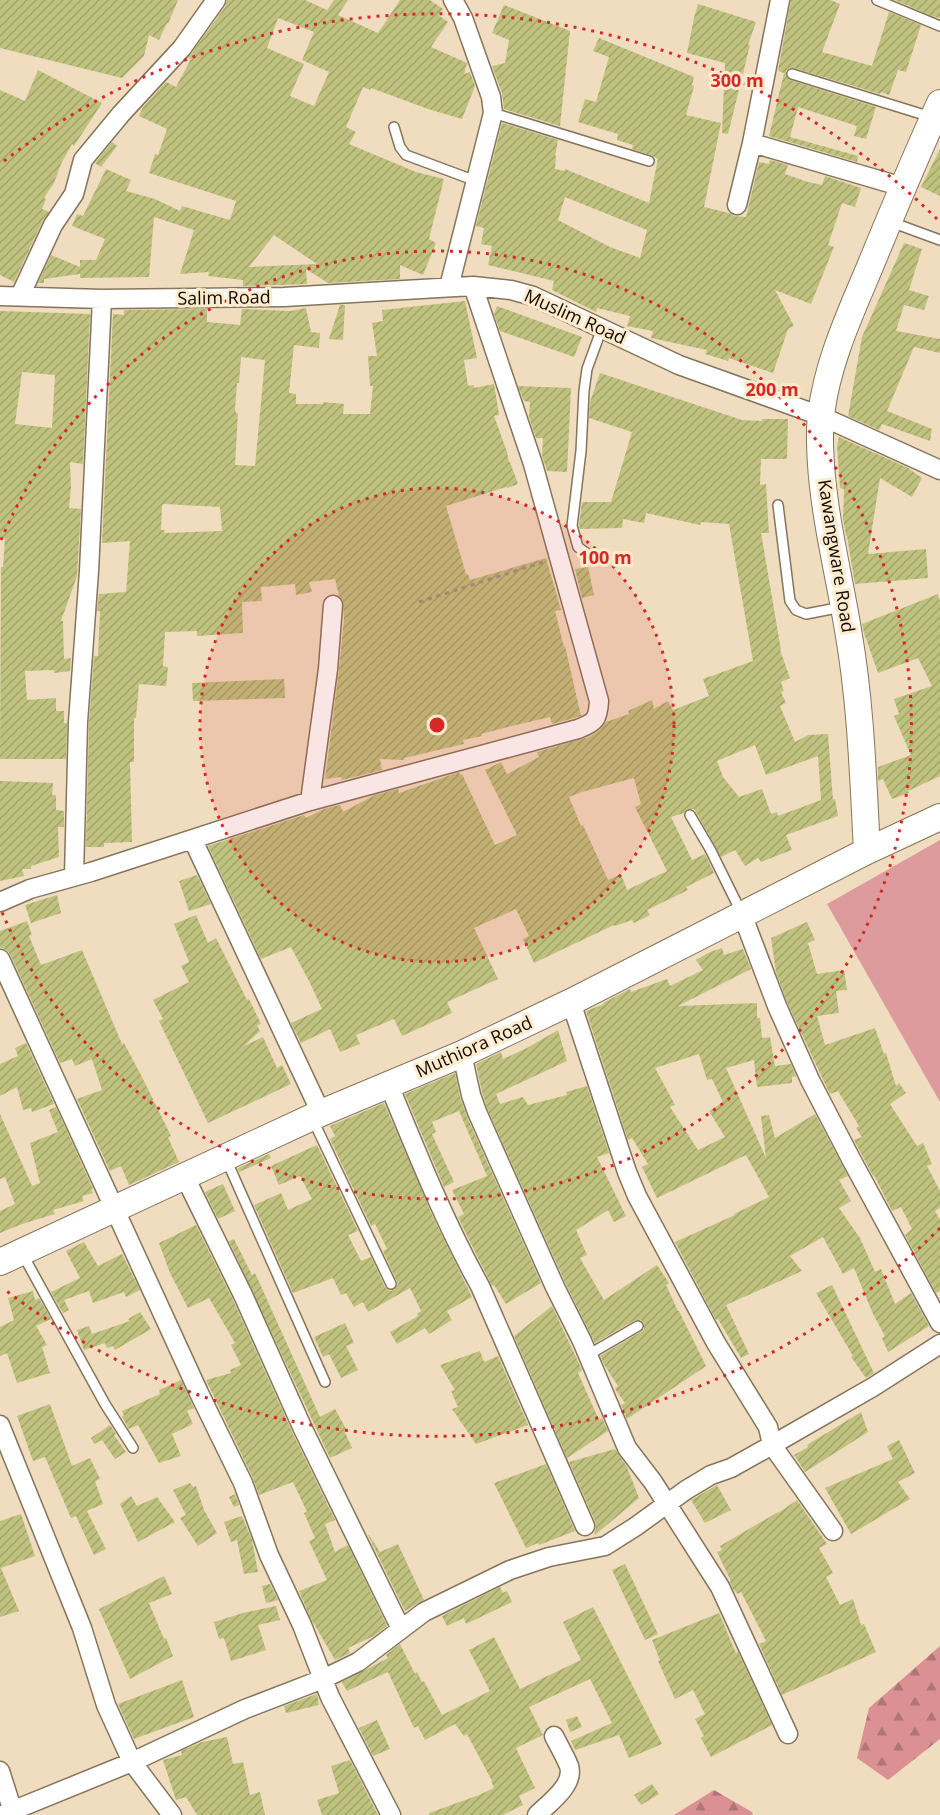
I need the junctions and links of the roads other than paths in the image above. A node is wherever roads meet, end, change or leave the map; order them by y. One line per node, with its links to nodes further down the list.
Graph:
1 (216, 0): 20 (street)
2 (453, 0): 8 (street)
3 (780, 0): 10 (street)
4 (877, 0): 5 (lane)
5 (940, 26)
6 (792, 74): 7 (lane)
7 (937, 110): 13 (street, Kawangware Road)
8 (493, 113): 11 (lane); 12 (street)
9 (394, 127): 12 (lane)
10 (752, 143): 13 (street); 14 (street)
11 (649, 161)
12 (476, 181): 18 (street)
13 (903, 187): 15 (street, Kawangware Road)
14 (737, 205)
15 (889, 221): 16 (lane); 23 (street, Kawangware Road)
16 (940, 240)
17 (473, 286): 18 (street, Muslim Road); 22 (street, Muslim Road); 29 (street)
18 (449, 287): 21 (street, Salim Road)
19 (0, 296): 20 (street, Salim Road)
20 (20, 296): 21 (street, Salim Road)
21 (102, 299): 34 (street)
22 (602, 328): 23 (street, Muslim Road); 26 (lane)
23 (821, 416): 24 (street, Muslim Road); 28 (street, Kawangware Road)
24 (940, 470)
25 (778, 505): 28 (lane)
26 (593, 558)
27 (333, 605): 29 (street)
28 (844, 607): 33 (street, Kawangware Road)
29 (310, 801): 32 (street)
30 (690, 815): 36 (lane)
31 (940, 817): 33 (street, Muthiora Road)
32 (193, 840): 34 (street); 41 (street)
33 (867, 851): 36 (street, Muthiora Road)
34 (74, 876): 35 (street)
35 (0, 902)
36 (742, 914): 38 (street, Muthiora Road); 47 (street)
37 (0, 959): 44 (street)
38 (571, 1002): 39 (street, Muthiora Road); 53 (street)
39 (462, 1054): 40 (street, Muthiora Road); 50 (street)
40 (389, 1084): 41 (street, Muthiora Road); 56 (street)
41 (316, 1115): 42 (street, Muthiora Road); 46 (lane)
42 (225, 1158): 43 (street, Muthiora Road); 51 (lane)
43 (185, 1177): 44 (street, Muthiora Road); 58 (street)
44 (116, 1209): 45 (street, Muthiora Road); 59 (street)
45 (11, 1257): 54 (lane)
46 (391, 1284)
47 (940, 1323)
48 (638, 1326): 50 (lane)
49 (940, 1344): 53 (street)
50 (588, 1355): 55 (street)
51 (325, 1382)
52 (0, 1425): 62 (street)
53 (772, 1445): 55 (street); 57 (street)
54 (133, 1448)
55 (667, 1503): 58 (street); 60 (street)
56 (585, 1526)
57 (833, 1532)
58 (401, 1629): 59 (street)
59 (323, 1679): 62 (street); 66 (street)
60 (788, 1734)
61 (554, 1736): 67 (street)
62 (132, 1762): 64 (street); 65 (street)
63 (0, 1771): 64 (street)
64 (10, 1813)
65 (172, 1815)
66 (391, 1815)
67 (537, 1815)

